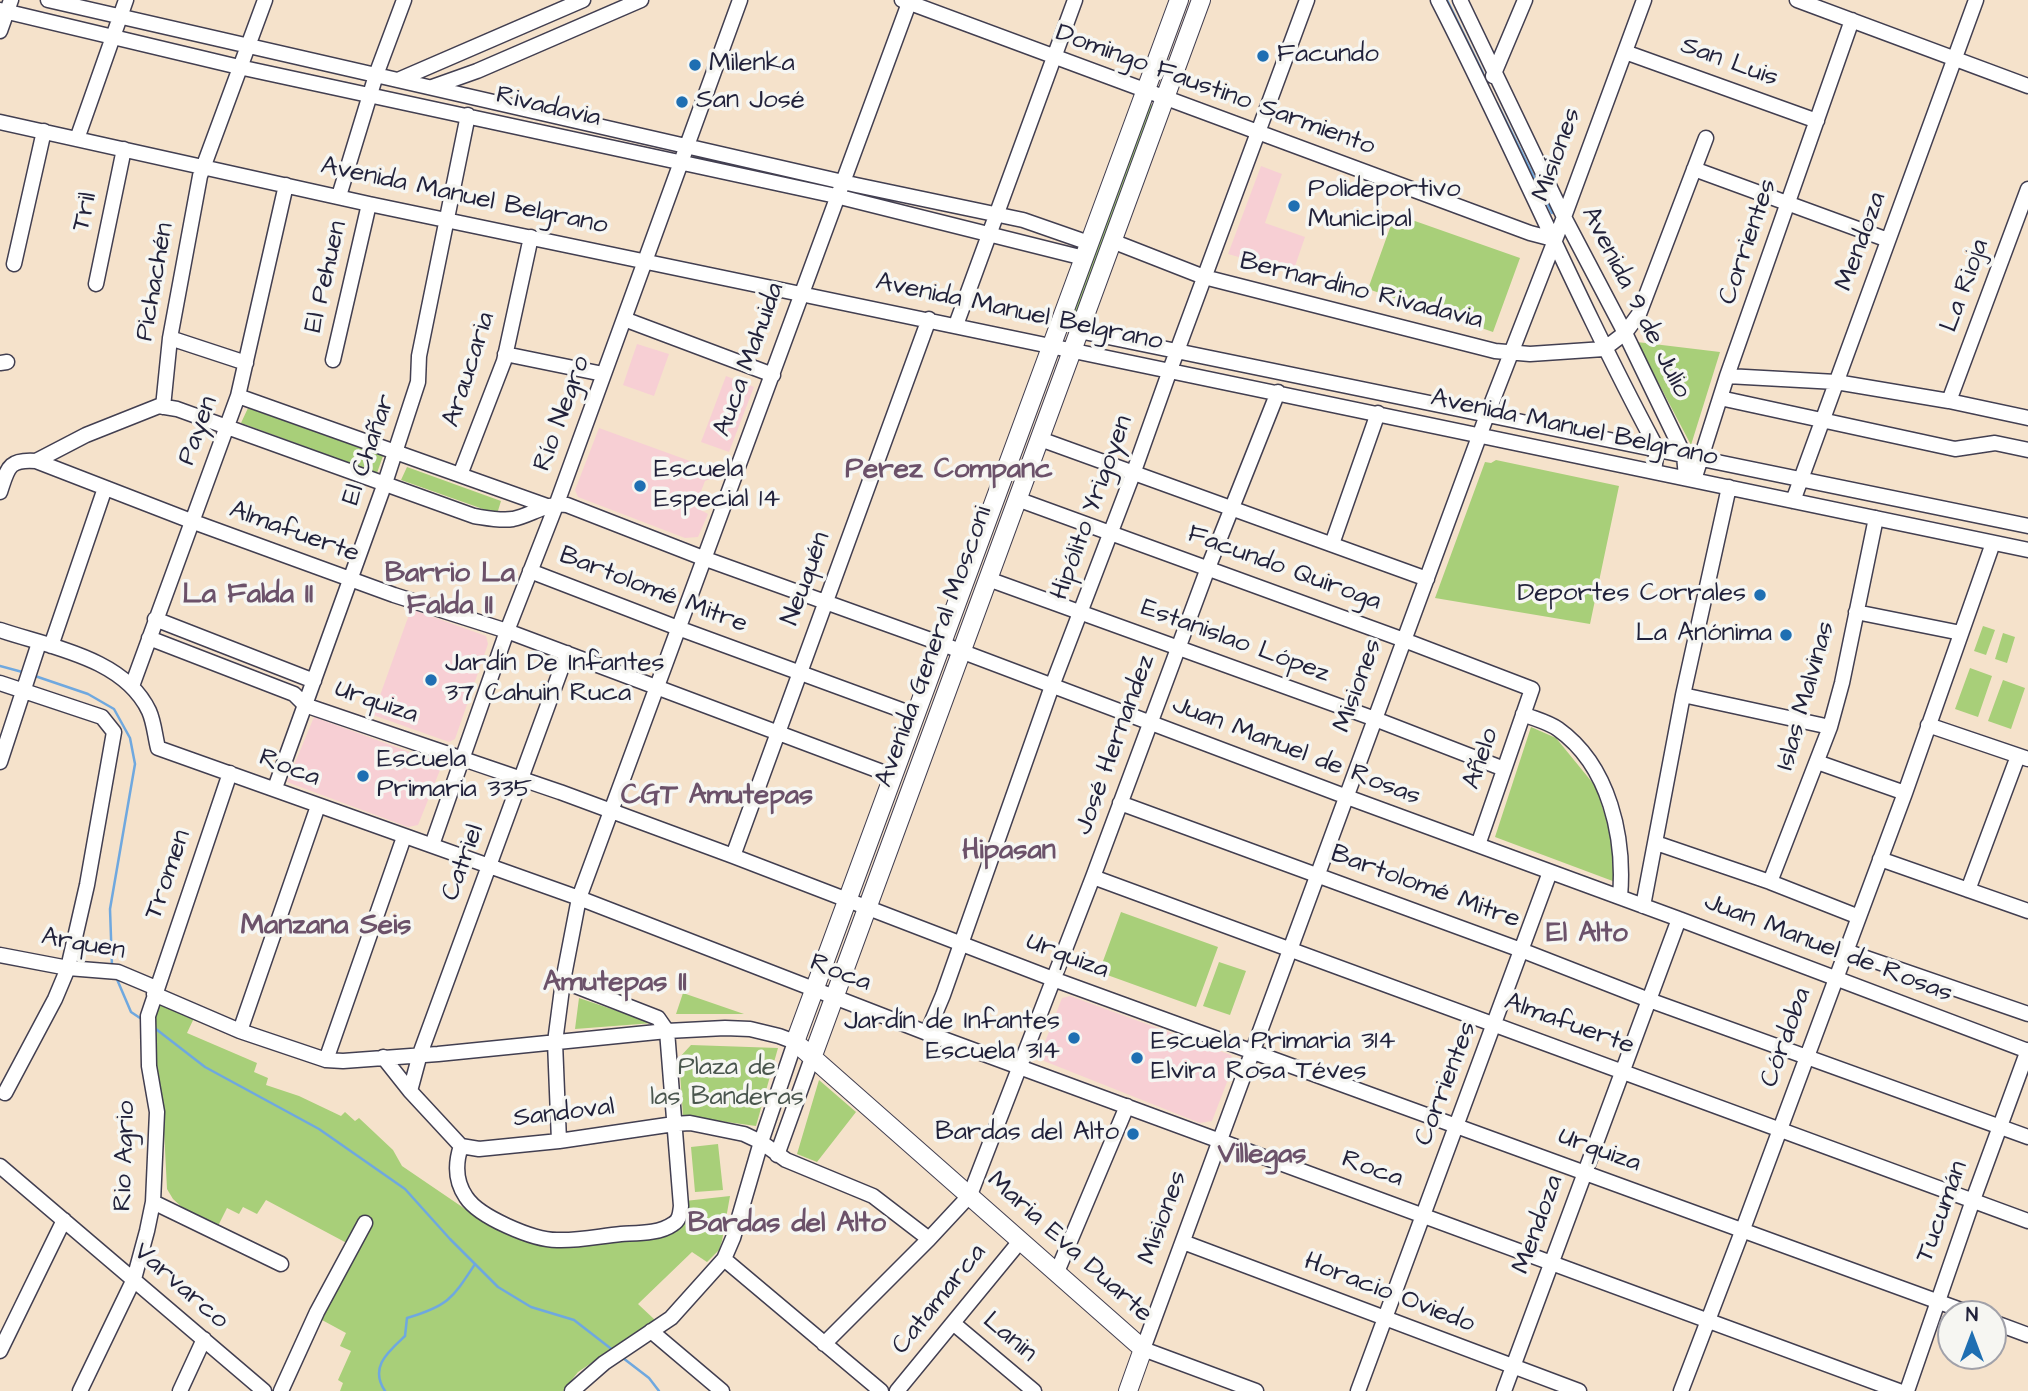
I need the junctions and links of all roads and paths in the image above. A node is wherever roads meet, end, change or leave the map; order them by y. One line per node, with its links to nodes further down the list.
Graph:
1 (48, 0): 20 (street, Rivadavia)
2 (126, 0): 20 (street)
3 (265, 0): 25 (street, Pichachén)
4 (404, 0): 31 (street)
5 (585, 0): 21 (street); 32 (street)
6 (641, 0): 21 (street)
7 (740, 0): 47 (street, Río Negro)
8 (1075, 0): 27 (street)
9 (1179, 0): 36 (main road, Avenida General Mosconi)
10 (1201, 0): 38 (main road, Avenida General Mosconi)
11 (1307, 0): 44 (street, Hipólito Yrigoyen)
12 (1438, 0): 35 (street, Avenida 9 de Julio)
13 (1460, 0): 30 (street, Avenida 9 de Julio)
14 (1525, 0): 30 (street)
15 (1644, 0): 26 (street, Misiones)
16 (1797, 0): 22 (street)
17 (1976, 0): 28 (street, Mendoza)
18 (904, 2): 27 (street, Domingo Faustino Sarmiento); 54 (street, Auca Mahuida)
19 (6, 7): 23 (street); 24 (street, Rivadavia)
20 (120, 16): 24 (street); 25 (street, Rivadavia)
21 (596, 20): 34 (street)
22 (1852, 20): 28 (street); 41 (street, Corrientes)
23 (0, 31)
24 (112, 36): 29 (street, Rivadavia); 46 (street)
25 (247, 46): 29 (street, Pichachén); 31 (street, Rivadavia)
26 (1625, 52): 41 (street, San Luis); 59 (street, Misiones)
27 (1054, 57): 36 (street, Domingo Faustino Sarmiento); 58 (street)
28 (1955, 58): 33 (street); 64 (street, Mendoza)
29 (239, 67): 37 (street, Rivadavia); 50 (street, Pichachén)
30 (1496, 73): 35 (street); 59 (street, Avenida 9 de Julio)
31 (376, 75): 32 (street, Rivadavia); 37 (street)
32 (398, 80): 34 (street, Rivadavia); 39 (street)
33 (2028, 86)
34 (433, 87): 39 (street); 47 (street, Rivadavia)
35 (1484, 89): 63 (street, Avenida 9 de Julio)
36 (1146, 91): 38 (street, Domingo Faustino Sarmiento); 66 (main road, Avenida General Mosconi)
37 (371, 94): 39 (street, Rivadavia); 55 (street)
38 (1165, 98): 44 (street, Domingo Faustino Sarmiento); 65 (main road, Avenida General Mosconi)
39 (396, 99): 40 (street, Rivadavia)
40 (468, 115): 49 (street, Rivadavia); 60 (street, El Chañar)
41 (1817, 121): 57 (street, Corrientes)
42 (0, 122): 43 (street, Avenida Manuel Belgrano)
43 (44, 131): 46 (street, Avenida Manuel Belgrano); 68 (street)
44 (1258, 133): 63 (street, Domingo Faustino Sarmiento); 69 (street, Hipólito Yrigoyen)
45 (1706, 138): 51 (street)
46 (77, 139): 48 (street, Avenida Manuel Belgrano)
47 (686, 146): 49 (street, Río Negro); 54 (street, Rivadavia)
48 (124, 149): 50 (street, Avenida Manuel Belgrano); 70 (street, Tril)
49 (680, 163): 54 (street, Rivadavia); 67 (street, Río Negro)
50 (202, 167): 52 (street, Avenida Manuel Belgrano); 77 (street, Pichachén)
51 (1694, 169): 57 (street); 76 (street)
52 (286, 185): 55 (street, Avenida Manuel Belgrano); 85 (street, Payen)
53 (2028, 188): 94 (street, La Rioja)
54 (839, 189): 58 (street, Rivadavia); 61 (street, Rivadavia); 71 (street, Auca Mahuida)
55 (339, 196): 56 (street, Avenida Manuel Belgrano)
56 (369, 204): 60 (street, Avenida Manuel Belgrano); 84 (street, El Pehuen)
57 (1788, 204): 64 (street); 89 (street, Corrientes)
58 (995, 216): 61 (street); 66 (street, Rivadavia)
59 (1564, 217): 63 (street, Misiones); 76 (street, Avenida 9 de Julio)
60 (446, 219): 62 (street, Avenida Manuel Belgrano); 105 (street, El Chañar)
61 (990, 233): 66 (street, Rivadavia); 74 (street)
62 (531, 237): 67 (street, Avenida Manuel Belgrano); 82 (street, Araucaria)
63 (1553, 239): 80 (street, Avenida 9 de Julio); 83 (street, Misiones)
64 (1888, 240): 90 (street, Mendoza)
65 (1112, 241): 69 (street, Bernardino Rivadavia); 75 (main road, Avenida General Mosconi)
66 (1086, 251): 78 (main road, Avenida General Mosconi)
67 (644, 260): 71 (street, Avenida Manuel Belgrano); 72 (street, Río Negro)
68 (14, 264)
69 (1204, 277): 81 (street, Hipólito Yrigoyen); 83 (street, Bernardino Rivadavia)
70 (96, 284)
71 (801, 292): 73 (street, Avenida Manuel Belgrano); 88 (street, Auca Mahuida)
72 (624, 319): 87 (street, Río Negro); 88 (street)
73 (929, 319): 74 (street, Avenida Manuel Belgrano); 135 (street, Neuquén)
74 (956, 325): 78 (street, Avenida Manuel Belgrano)
75 (1079, 331): 79 (main road, Avenida General Mosconi); 81 (street)
76 (1625, 333): 80 (street); 106 (street, Avenida 9 de Julio)
77 (170, 338): 85 (street); 95 (street, Pichachén)
78 (1052, 345): 79 (street, Avenida Manuel Belgrano); 145 (main road, Avenida General Mosconi)
79 (1073, 349): 86 (street, Avenida Manuel Belgrano); 102 (main road, Avenida General Mosconi)
80 (1604, 349): 83 (street, Bernardino Rivadavia); 103 (street, Avenida 9 de Julio)
81 (1177, 351): 86 (street, Hipólito Yrigoyen); 97 (street)
82 (505, 354): 87 (street); 111 (street, Araucaria)
83 (1510, 354): 97 (street, Misiones)
84 (333, 360)
85 (246, 363): 92 (street, Payen)
86 (1170, 370): 91 (street, Avenida Manuel Belgrano); 110 (street, Hipólito Yrigoyen)
87 (603, 374): 120 (street, Río Negro)
88 (773, 375): 129 (street, Auca Mahuida)
89 (1727, 376): 90 (street); 93 (street, Corrientes)
90 (1836, 382): 94 (street); 99 (street, Mendoza)
91 (1278, 392): 96 (street, Avenida Manuel Belgrano); 121 (street, José Hernandez)
92 (239, 396): 100 (street, Payen); 105 (street, Juan Manuel de Rosas)
93 (1720, 398): 99 (street); 107 (street, Corrientes)
94 (1949, 401): 98 (street)
95 (163, 407): 100 (street); 108 (street)
96 (1378, 413): 101 (street, Avenida Manuel Belgrano); 127 (street)
97 (1487, 415): 101 (street, Misiones); 103 (street)
98 (2028, 418)
99 (1822, 420): 104 (street); 113 (street, Mendoza)
100 (228, 428): 114 (street); 123 (street, Payen)
101 (1480, 435): 109 (street, Avenida Manuel Belgrano); 134 (street, Misiones)
102 (1040, 439): 110 (street); 118 (main road, Avenida General Mosconi)
103 (1657, 450): 106 (street); 109 (street)
104 (2028, 450)
105 (396, 453): 111 (street, Juan Manuel de Rosas); 114 (street, El Chañar)
106 (1684, 455): 107 (street); 112 (street, Avenida 9 de Julio)
107 (1700, 458): 112 (street, Corrientes); 113 (street)
108 (36, 461): 116 (street, Almafuerte); 117 (street)
109 (1654, 471): 112 (street, Avenida Manuel Belgrano)
110 (1133, 474): 121 (street); 125 (street, Hipólito Yrigoyen)
111 (460, 475): 120 (street, Juan Manuel de Rosas)
112 (1690, 479): 115 (street, Avenida Manuel Belgrano)
113 (1801, 479): 119 (street, Mendoza); 124 (street)
114 (385, 484): 120 (street); 132 (street, El Chañar)
115 (1729, 487): 119 (street, Avenida Manuel Belgrano); 158 (street)
116 (105, 488): 123 (street, Almafuerte); 146 (street)
117 (0, 492)
118 (1017, 499): 125 (street, Facundo Quiroga); 133 (main road, Avenida General Mosconi)
119 (1793, 500): 122 (street, Avenida Manuel Belgrano)
120 (552, 505): 129 (street, Juan Manuel de Rosas); 131 (street, Río Negro)
121 (1232, 508): 127 (street); 130 (street, José Hernandez)
122 (1876, 518): 126 (street, Avenida Manuel Belgrano); 137 (street, Islas Malvinas)
123 (191, 522): 132 (street, Almafuerte); 138 (street, Payen)
124 (2028, 528): 128 (street)
125 (1111, 532): 130 (street, Facundo Quiroga); 136 (street, Hipólito Yrigoyen)
126 (1993, 543): 128 (street, Avenida Manuel Belgrano); 142 (street, Córdoba)
127 (1332, 544): 134 (street)
128 (2025, 550)
129 (703, 558): 135 (street, Juan Manuel de Rosas); 139 (street, Auca Mahuida)
130 (1208, 568): 144 (street, Facundo Quiroga); 147 (street, José Hernandez)
131 (530, 571): 139 (street, Bartolomé Mitre); 141 (street, Río Negro)
132 (351, 579): 141 (street, Almafuerte); 151 (street, El Chañar)
133 (988, 579): 136 (street, Estanislao López); 148 (main road, Avenida General Mosconi)
134 (1427, 579): 144 (street, Misiones)
135 (825, 602): 145 (street, Juan Manuel de Rosas); 150 (street, Neuquén)
136 (1080, 612): 147 (street, Estanislao López); 154 (street, Hipólito Yrigoyen)
137 (1856, 612): 142 (street); 165 (street, Islas Malvinas)
138 (155, 620): 143 (street, Payen); 151 (street, Urquiza)
139 (678, 628): 150 (street, Bartolomé Mitre); 155 (street, Auca Mahuida)
140 (0, 630): 146 (street)
141 (508, 631): 149 (street, Almafuerte); 168 (street, Río Negro)
142 (1961, 633): 164 (street, Córdoba)
143 (149, 638): 153 (street, Payen); 159 (street, Urquiza)
144 (1404, 640): 156 (street, Facundo Quiroga); 162 (street, Misiones)
145 (942, 644): 148 (street, Juan Manuel de Rosas); 160 (main road, Avenida General Mosconi)
146 (45, 645): 153 (street); 157 (street)
147 (1178, 648): 162 (street, Estanislao López); 163 (street, José Hernandez)
148 (961, 651): 154 (street, Juan Manuel de Rosas); 197 (main road, Avenida General Mosconi)
149 (567, 653): 155 (street, Almafuerte); 174 (street, Catriel)
150 (799, 671): 160 (street, Bartolomé Mitre); 166 (street, Neuquén)
151 (314, 681): 159 (street, El Chañar)
152 (0, 683): 157 (street)
153 (131, 686): 172 (street, Roca)
154 (1052, 686): 163 (street, Juan Manuel de Rosas); 201 (street, Hipólito Yrigoyen)
155 (657, 689): 166 (street, Almafuerte); 180 (street, Auca Mahuida)
156 (1532, 689): 161 (street, Añelo)
157 (23, 691): 169 (street); 206 (street)
158 (1683, 695): 165 (street); 182 (street)
159 (305, 705): 168 (street, Urquiza); 175 (street, El Chañar)
160 (915, 715): 173 (main road, Avenida General Mosconi)
161 (1523, 715): 171 (street, Añelo); 193 (street)
162 (1375, 719): 171 (street, Estanislao López); 177 (street, Misiones)
163 (1150, 723): 177 (street, Juan Manuel de Rosas); 178 (street, José Hernandez)
164 (1928, 725): 167 (street); 176 (street, Córdoba)
165 (1830, 727): 170 (street, Islas Malvinas)
166 (777, 732): 173 (street, Almafuerte); 185 (street, Neuquén)
167 (2023, 758): 192 (street)
168 (464, 759): 174 (street, Urquiza); 183 (street, Río Negro)
169 (0, 762)
170 (1817, 762): 176 (street); 191 (street, Islas Malvinas)
171 (1504, 769): 184 (street, Añelo)
172 (230, 773): 175 (street, Roca); 211 (street, Tromen)
173 (893, 776): 195 (main road, Avenida General Mosconi)
174 (521, 779): 180 (street, Urquiza); 187 (street, Catriel)
175 (275, 789): 179 (street, Roca)
176 (1905, 793): 186 (street, Córdoba)
177 (1346, 797): 184 (street, Juan Manuel de Rosas); 189 (street, Misiones)
178 (1120, 803): 189 (street, Bartolomé Mitre); 190 (street, José Hernandez)
179 (318, 806): 181 (street, Roca); 216 (street)
180 (611, 811): 185 (street, Urquiza); 194 (street, Auca Mahuida)
181 (404, 837): 183 (street, Roca); 227 (street)
182 (1656, 842): 191 (street); 196 (street)
183 (432, 845): 187 (street, Roca)
184 (1478, 845): 188 (street, Juan Manuel de Rosas)
185 (733, 856): 195 (street, Urquiza)
186 (1880, 859): 192 (street); 199 (street, Córdoba)
187 (489, 867): 194 (street, Roca); 223 (street, Catriel)
188 (1550, 872): 193 (street, Juan Manuel de Rosas); 203 (street, Corrientes)
189 (1318, 874): 202 (street, Misiones); 203 (street, Bartolomé Mitre)
190 (1093, 877): 202 (street, Almafuerte); 208 (street, José Hernandez)
191 (1769, 882): 199 (street)
192 (1968, 890): 198 (street)
193 (1620, 897): 196 (street, Juan Manuel de Rosas)
194 (579, 898): 209 (street, Auca Mahuida); 210 (street, Roca)
195 (847, 899): 197 (street, Urquiza); 210 (main road, Avenida General Mosconi)
196 (1643, 906): 200 (street, Juan Manuel de Rosas)
197 (867, 907): 201 (street, Urquiza); 212 (main road, Avenida General Mosconi)
198 (2028, 911)
199 (1859, 917): 204 (street, Córdoba)
200 (1679, 919): 207 (street, Juan Manuel de Rosas); 213 (street, Mendoza)
201 (961, 942): 208 (street, Urquiza); 218 (street, Hipólito Yrigoyen)
202 (1290, 950): 215 (street, Almafuerte); 222 (street, Misiones)
203 (1521, 950): 213 (street, Bartolomé Mitre); 215 (street, Corrientes)
204 (1846, 951): 207 (street, Córdoba); 214 (street)
205 (0, 955): 206 (street, Arquen)
206 (68, 968): 211 (street, Arquen); 231 (street)
207 (1835, 978): 221 (street, Juan Manuel de Rosas); 224 (street, Córdoba)
208 (1053, 979): 222 (street, Urquiza); 228 (street, José Hernandez)
209 (563, 981): 217 (street); 219 (street, Auca Mahuida)
210 (814, 990): 212 (street, Roca); 220 (main road, Avenida General Mosconi)
211 (155, 991): 216 (street, Maria Eva Duarte); 247 (street, Rio Agrio)
212 (834, 998): 218 (street, Roca); 226 (main road, Avenida General Mosconi)
213 (1649, 1000): 224 (street, Bartolomé Mitre); 229 (street, Mendoza)
214 (2028, 1014)
215 (1495, 1024): 229 (street, Almafuerte); 234 (street, Corrientes)
216 (240, 1031): 227 (street, Maria Eva Duarte)
217 (667, 1031): 219 (street, Maria Eva Duarte); 220 (street, Maria Eva Duarte); 233 (street)
218 (927, 1033): 228 (street, Roca)
219 (555, 1042): 223 (street, Maria Eva Duarte); 238 (street, Auca Mahuida)
220 (795, 1042): 226 (main road, Maria Eva Duarte); 240 (street, Avenida General Mosconi)
221 (2028, 1050): 235 (street, Tucumán)
222 (1253, 1053): 234 (street, Urquiza); 239 (street, Misiones)
223 (420, 1054): 225 (street, Maria Eva Duarte); 230 (street, Catriel)
224 (1806, 1056): 235 (street, Bartolomé Mitre); 236 (street, Córdoba)
225 (383, 1057): 227 (street, Maria Eva Duarte); 230 (street)
226 (811, 1058): 242 (street, Avenida General Mosconi); 245 (main road, Maria Eva Duarte)
227 (326, 1060)
228 (1019, 1066): 232 (street, Roca); 245 (street, José Hernandez)
229 (1623, 1071): 236 (street, Almafuerte); 244 (street, Mendoza)
230 (410, 1091): 241 (street)
231 (5, 1093)
232 (1126, 1106): 239 (street, Roca); 259 (street)
233 (674, 1124): 238 (street, Sandoval); 240 (street, Sandoval); 241 (street)
234 (1457, 1126): 244 (street, Urquiza); 248 (street, Corrientes)
235 (2001, 1127): 237 (street, Bartolomé Mitre); 246 (street, Tucumán)
236 (1780, 1130): 246 (street, Almafuerte); 252 (street, Córdoba)
237 (2028, 1137)
238 (559, 1141): 241 (street, Sandoval)
239 (1220, 1141): 248 (street, Roca); 255 (street, Misiones)
240 (761, 1142): 242 (street, Sandoval); 256 (street, Avenida General Mosconi)
241 (461, 1146)
242 (777, 1155): 253 (street, Sandoval)
243 (0, 1166): 249 (street, Varvarco)
244 (1585, 1172): 252 (street, Urquiza); 257 (street, Mendoza)
245 (970, 1195): 253 (street, José Hernandez); 254 (main road, Maria Eva Duarte)
246 (1973, 1200): 250 (street, Almafuerte); 261 (street, Tucumán)
247 (153, 1202): 258 (street); 260 (street, Rio Agrio)
248 (1423, 1215): 257 (street, Roca); 264 (street, Corrientes)
249 (64, 1220): 260 (street, Varvarco); 273 (street)
250 (2028, 1221)
251 (365, 1223): 278 (street)
252 (1743, 1229): 262 (street, Urquiza); 265 (street, Córdoba)
253 (929, 1239): 271 (street, José Hernandez)
254 (1021, 1240): 259 (main road, Maria Eva Duarte); 266 (street, Catamarca)
255 (1182, 1242): 264 (street, Horacio Oviedo); 272 (street, Misiones)
256 (724, 1259): 268 (street); 271 (street)
257 (1552, 1262): 265 (street, Roca); 274 (street, Mendoza)
258 (281, 1264)
259 (1057, 1272): 272 (main road, Maria Eva Duarte)
260 (134, 1279): 270 (street, Varvarco); 275 (street, Rio Agrio)
261 (1938, 1300)
262 (1937, 1301)
263 (1937, 1304): 291 (street, Tucumán)
264 (1385, 1319): 274 (street, Horacio Oviedo); 286 (street, Corrientes)
265 (1706, 1321): 289 (street, Córdoba); 290 (street, Roca)
266 (953, 1323): 282 (street, Catamarca); 283 (street, Lanin)
267 (2007, 1327): 269 (street)
268 (651, 1331): 279 (street); 280 (street)
269 (2028, 1335)
270 (204, 1339): 276 (street); 277 (street, Varvarco)
271 (824, 1344): 281 (street)
272 (1143, 1349): 284 (main road, Misiones); 285 (street, Maria Eva Duarte)
273 (0, 1350)
274 (1513, 1366): 287 (street, Mendoza); 288 (street, Horacio Oviedo)
275 (80, 1391)
276 (180, 1391)
277 (264, 1391)
278 (281, 1391)
279 (572, 1391)
280 (722, 1391)
281 (881, 1391)
282 (897, 1391)
283 (1034, 1391)
284 (1128, 1391)
285 (1256, 1391)
286 (1358, 1391)
287 (1504, 1391)
288 (1579, 1391)
289 (1681, 1391)
290 (1899, 1391)
291 (1906, 1391)

